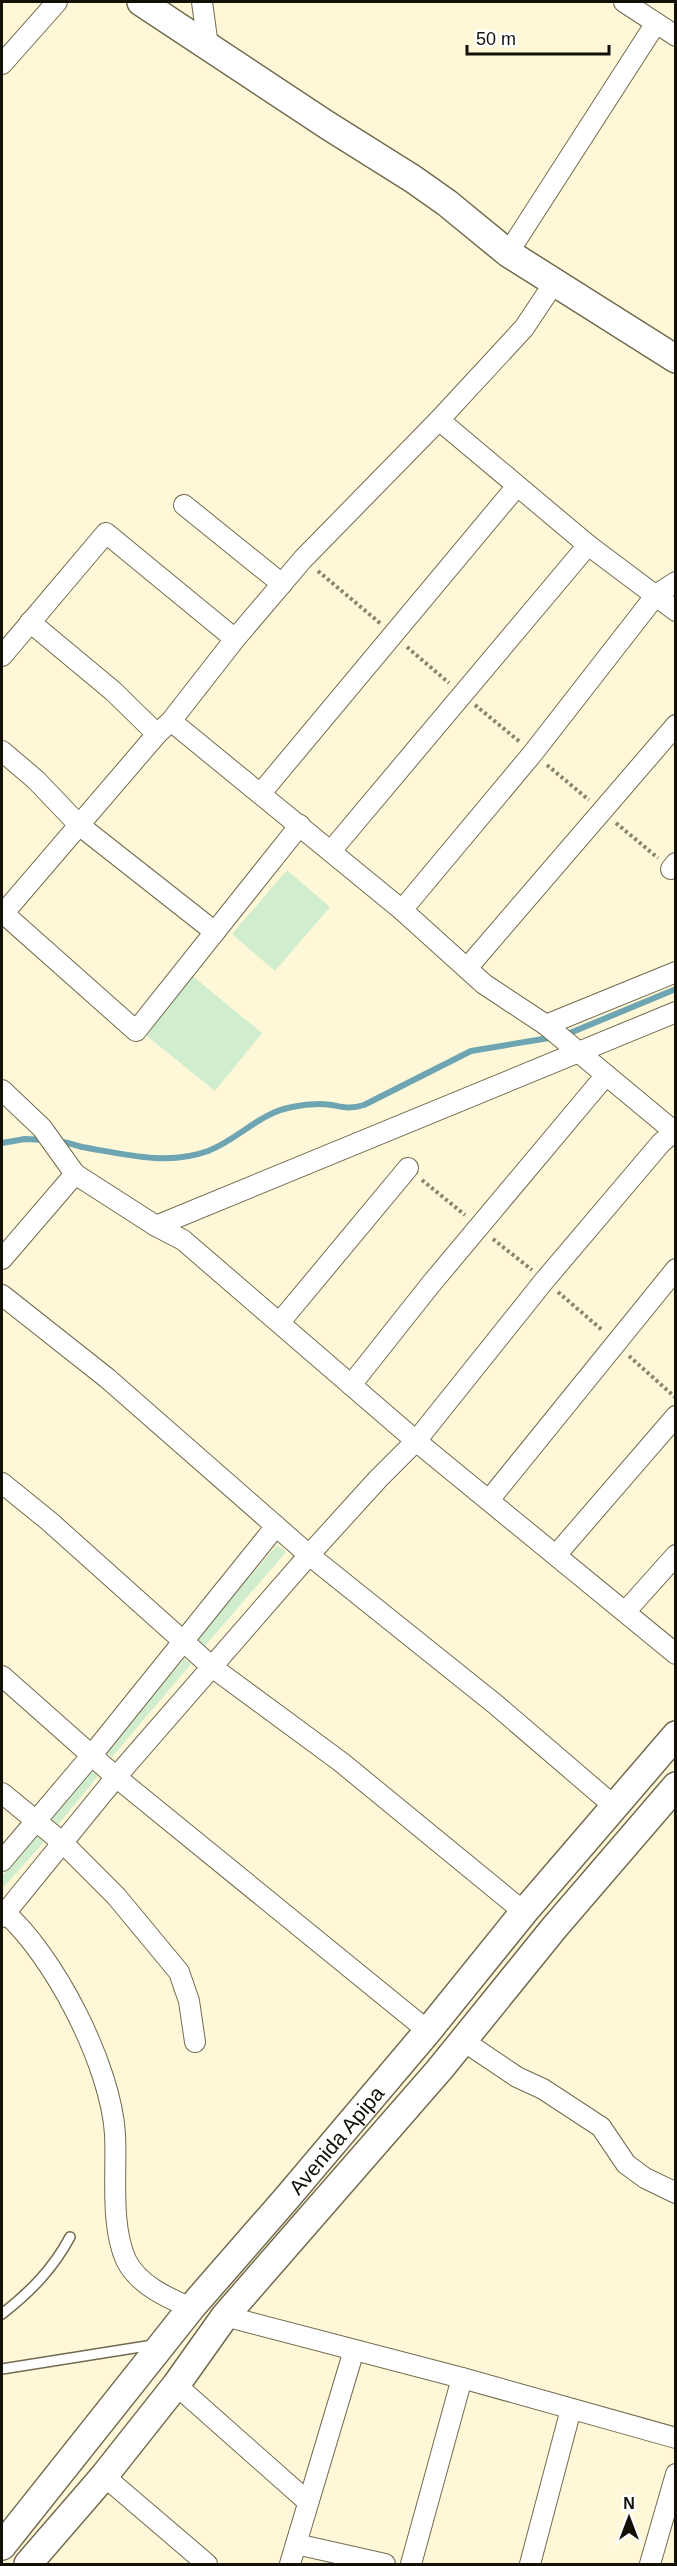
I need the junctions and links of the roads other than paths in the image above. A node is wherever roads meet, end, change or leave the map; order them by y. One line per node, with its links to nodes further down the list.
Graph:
1 (55, 2): 8 (street)
2 (141, 2): 7 (street)
3 (202, 2): 7 (street)
4 (624, 2): 5 (street)
5 (656, 23): 6 (street); 9 (street)
6 (675, 36)
7 (208, 46): 9 (street)
8 (2, 64)
9 (508, 253): 10 (street)
10 (554, 283): 11 (street); 12 (street)
11 (675, 359)
12 (439, 420): 13 (street); 17 (street)
13 (517, 486): 15 (street); 26 (street)
14 (184, 505): 17 (street)
15 (588, 545): 18 (street); 29 (street)
16 (675, 582): 18 (street)
17 (282, 584): 21 (street)
18 (656, 596): 19 (street); 30 (street)
19 (675, 610)
20 (30, 622): 21 (street); 22 (street); 24 (street)
21 (235, 639): 24 (street)
22 (2, 656)
23 (675, 725): 33 (street)
24 (164, 727): 26 (street); 27 (street)
25 (2, 751): 27 (street)
26 (261, 794): 28 (street)
27 (80, 825): 31 (street); 32 (street)
28 (300, 825): 29 (street); 32 (street)
29 (331, 851): 30 (street)
30 (402, 910): 33 (street)
31 (2, 914): 32 (street)
32 (215, 932)
33 (468, 967): 36 (street)
34 (675, 972): 36 (street)
35 (675, 1011): 37 (street)
36 (546, 1025): 37 (street)
37 (577, 1053): 38 (street); 43 (street)
38 (606, 1075): 40 (street); 48 (street)
39 (2, 1090): 42 (street)
40 (675, 1132): 50 (street)
41 (408, 1168): 47 (street)
42 (75, 1174): 43 (street); 44 (street)
43 (156, 1226): 47 (street)
44 (2, 1259)
45 (675, 1269): 52 (street)
46 (2, 1295): 53 (street)
47 (280, 1322): 48 (street)
48 (351, 1385): 50 (street)
49 (675, 1416): 54 (street)
50 (416, 1441): 52 (street); 55 (street)
51 (2, 1483): 58 (street)
52 (489, 1500): 54 (street)
53 (276, 1526): 55 (street); 58 (street)
54 (557, 1554): 57 (street)
55 (309, 1555): 60 (street); 67 (street)
56 (675, 1555): 57 (street)
57 (625, 1612): 59 (street)
58 (182, 1641): 60 (street); 63 (street)
59 (675, 1654)
60 (212, 1667): 64 (street); 71 (street)
61 (2, 1676): 63 (street)
62 (675, 1735): 67 (street, Avenida Apipa)
63 (91, 1756): 64 (street); 68 (street)
64 (116, 1777): 69 (street); 73 (street)
65 (675, 1786): 74 (street, Avenida Apipa)
66 (2, 1793): 68 (street)
67 (614, 1806): 71 (street, Avenida Apipa)
68 (35, 1821): 69 (street); 70 (street)
69 (63, 1843): 72 (street); 75 (street)
70 (2, 1861)
71 (524, 1912): 73 (street, Avenida Apipa)
72 (3, 1913): 78 (street)
73 (428, 2031): 78 (street, Avenida Apipa)
74 (462, 2040): 76 (street); 80 (street, Avenida Apipa)
75 (195, 2042)
76 (675, 2193)
77 (70, 2237): 79 (lane)
78 (191, 2308): 81 (street, Avenida Apipa)
79 (2, 2314)
80 (225, 2316): 82 (street); 85 (street, Avenida Apipa)
81 (163, 2344): 83 (lane); 92 (street, Avenida Apipa)
82 (354, 2350): 84 (street); 90 (street)
83 (2, 2368)
84 (462, 2378): 86 (street); 97 (street)
85 (176, 2385): 89 (street, Avenida Apipa); 90 (street)
86 (571, 2409): 87 (street); 98 (street)
87 (672, 2431)
88 (675, 2474): 99 (street)
89 (104, 2476): 93 (street, Avenida Apipa); 94 (street)
90 (307, 2501): 91 (street)
91 (296, 2544): 95 (street); 96 (street)
92 (2, 2546)
93 (29, 2564)
94 (207, 2565)
95 (290, 2565)
96 (385, 2565)
97 (411, 2565)
98 (530, 2565)
99 (650, 2565)

